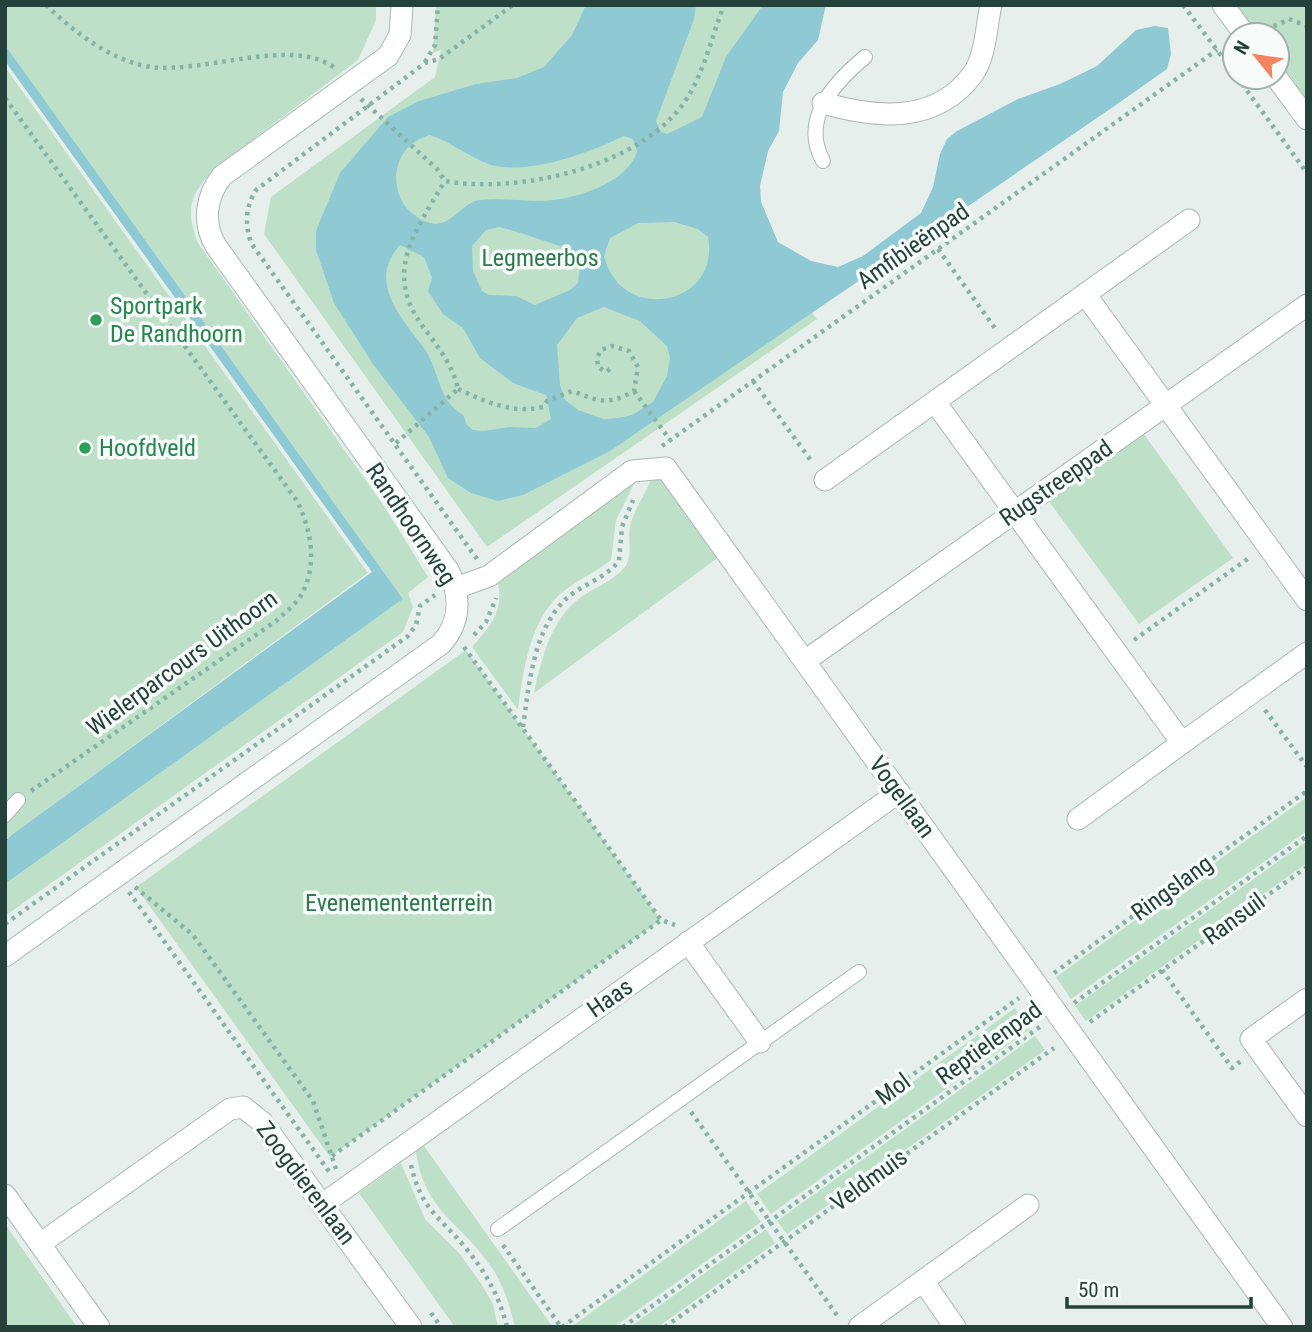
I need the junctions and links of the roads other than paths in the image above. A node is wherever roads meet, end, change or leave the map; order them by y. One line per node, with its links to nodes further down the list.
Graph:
1 (402, 5): 17 (street, Randhoornweg)
2 (991, 5): 7 (street)
3 (1223, 5): 4 (street)
4 (1235, 21)
5 (864, 57): 7 (lane)
6 (1286, 91): 8 (street)
7 (823, 103): 9 (lane)
8 (1307, 119)
9 (823, 161)
10 (1189, 220): 11 (street)
11 (1085, 295): 13 (street); 14 (street)
12 (1307, 305): 14 (street, Rugstreeppad)
13 (935, 402): 15 (street); 16 (street)
14 (1165, 405): 16 (street, Rugstreeppad); 18 (street)
15 (825, 480)
16 (1015, 512): 20 (street, Rugstreeppad); 21 (street)
17 (456, 588): 20 (street, Vogellaan); 27 (street, Randhoornweg)
18 (1307, 600)
19 (1307, 653): 21 (street)
20 (805, 661): 22 (street, Vogellaan)
21 (1182, 743): 25 (street)
22 (899, 792): 26 (street, Haas); 42 (street, Vogellaan)
23 (18, 800): 24 (lane)
24 (5, 816)
25 (1078, 819)
26 (693, 939): 30 (street); 33 (street, Haas)
27 (5, 956)
28 (859, 972): 30 (lane)
29 (1307, 999): 31 (street)
30 (760, 1042): 35 (lane)
31 (1307, 1116)
32 (5, 1195): 36 (street)
33 (323, 1204): 36 (street, Zoogdierenlaan); 39 (street, Zoogdierenlaan)
34 (1028, 1205): 37 (street)
35 (498, 1228)
36 (40, 1244): 38 (street)
37 (923, 1281): 40 (street); 41 (street)
38 (99, 1327)
39 (411, 1327)
40 (859, 1327)
41 (955, 1327)
42 (1282, 1327)

